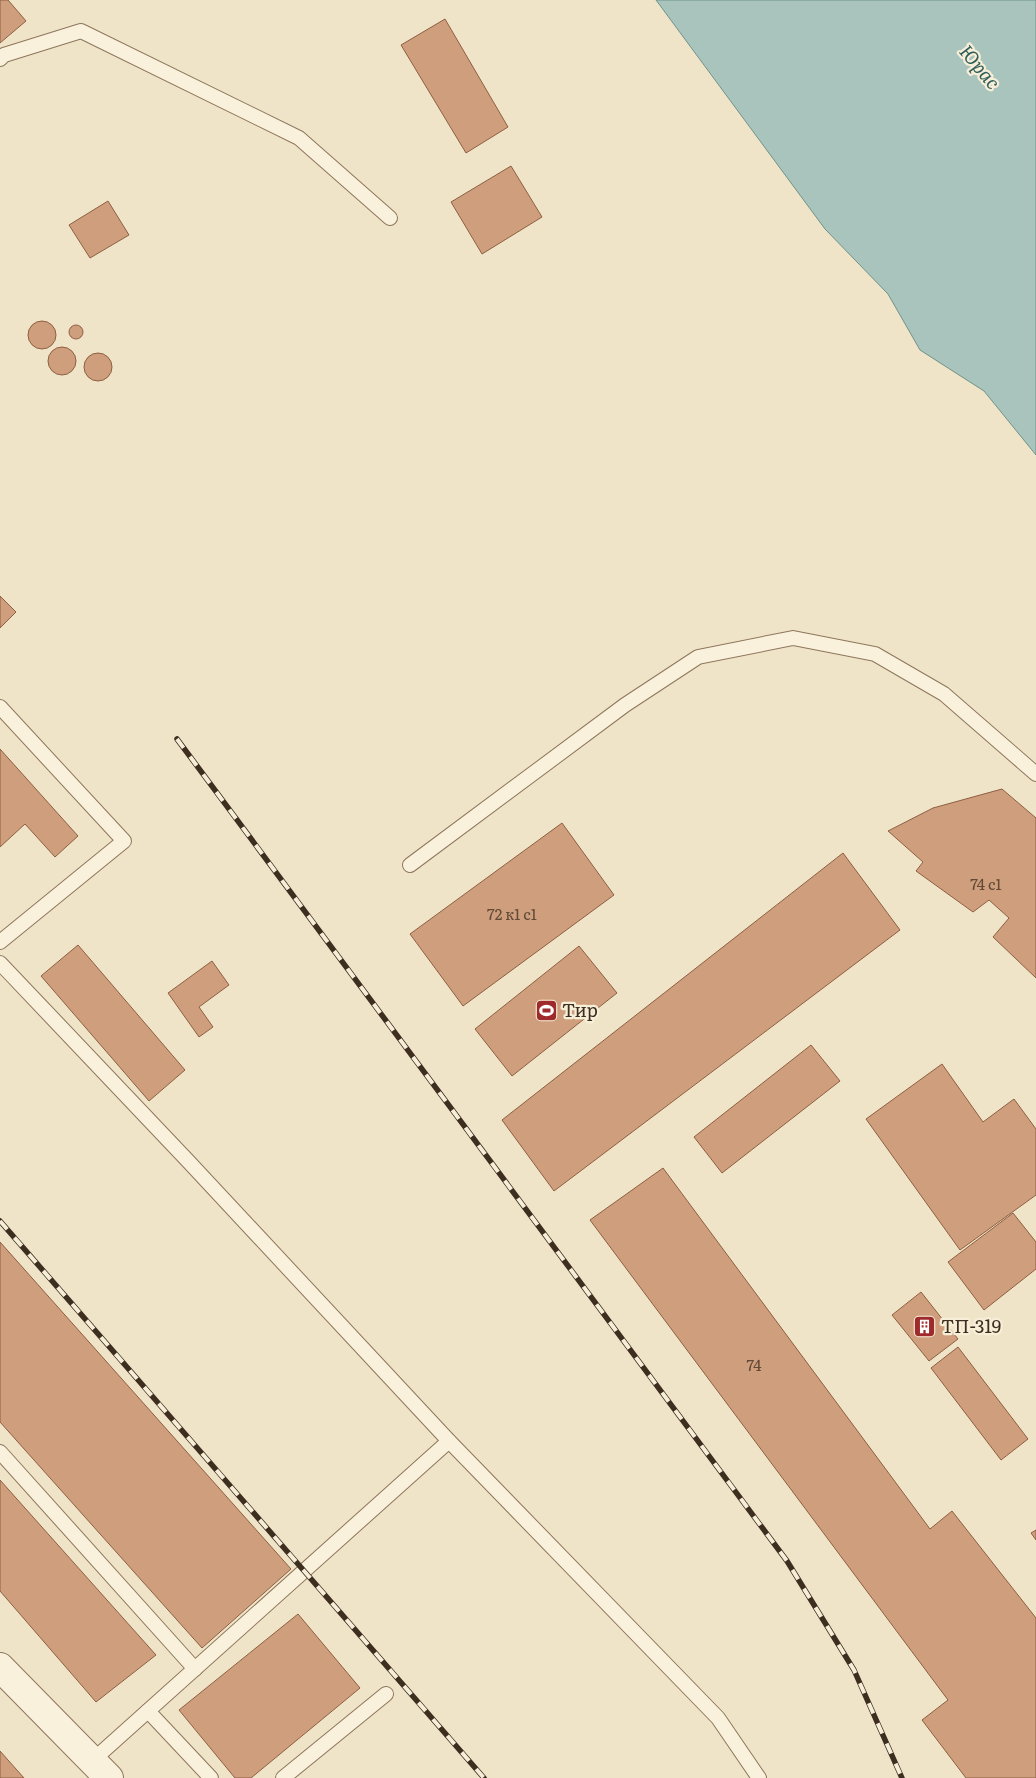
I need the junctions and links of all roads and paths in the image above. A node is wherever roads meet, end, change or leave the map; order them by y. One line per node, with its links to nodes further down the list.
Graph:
1 (0, 58): 2 (lane)
2 (390, 218)
3 (0, 706): 6 (lane)
4 (1036, 774): 5 (lane)
5 (410, 864)
6 (0, 942)
7 (0, 963): 8 (lane)
8 (448, 1441): 11 (lane); 17 (lane)
9 (0, 1452): 11 (lane)
10 (0, 1668): 14 (street)
11 (194, 1669): 13 (lane)
12 (386, 1694): 16 (lane)
13 (148, 1711): 14 (lane); 15 (lane)
14 (100, 1770)
15 (211, 1778)
16 (283, 1778)
17 (759, 1778)

